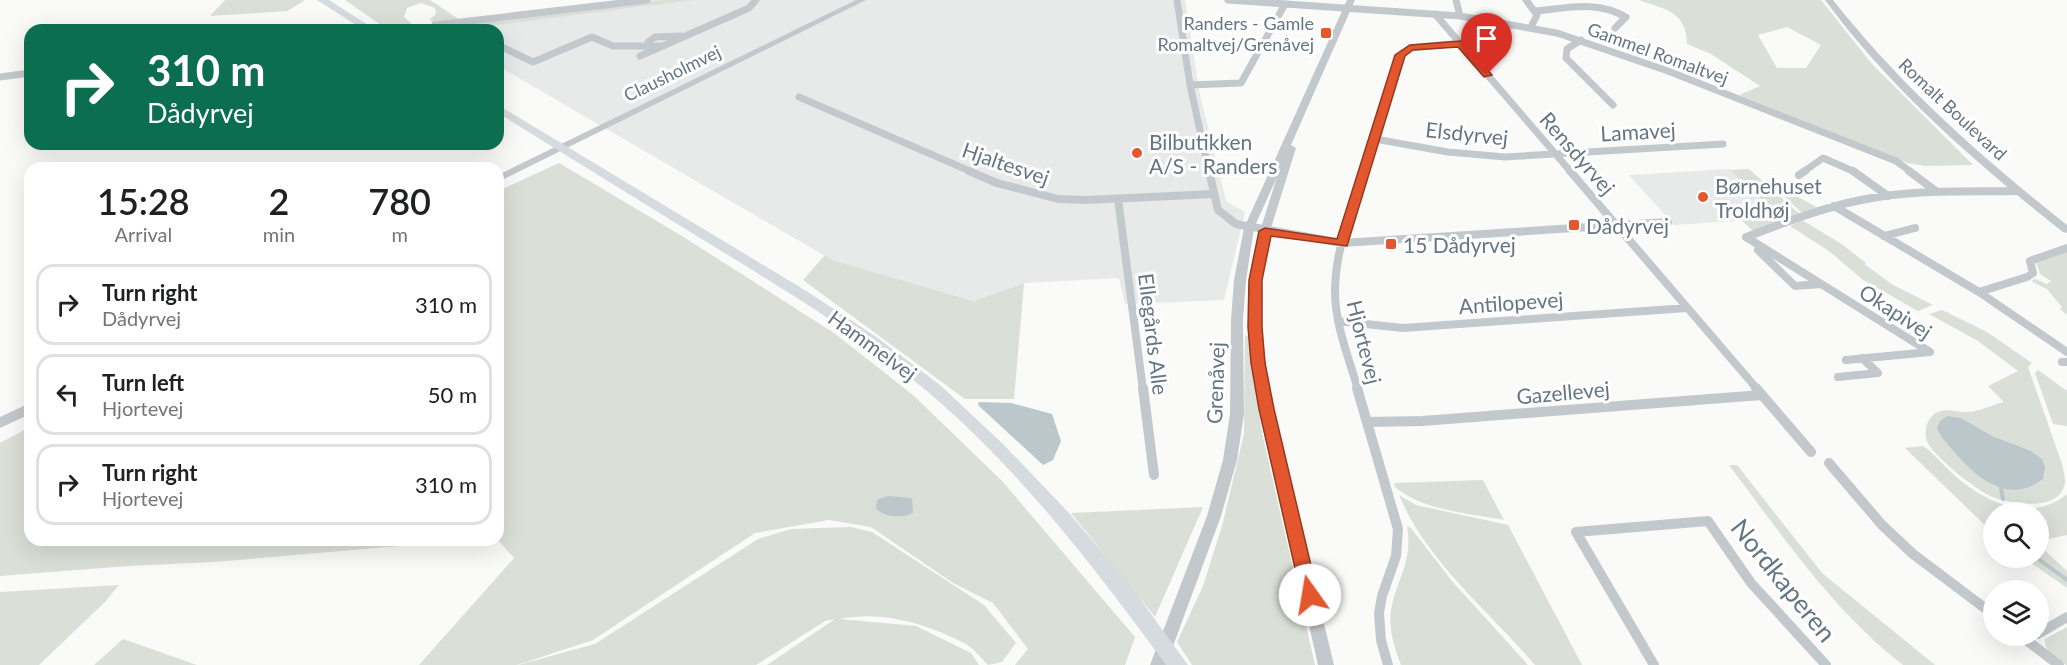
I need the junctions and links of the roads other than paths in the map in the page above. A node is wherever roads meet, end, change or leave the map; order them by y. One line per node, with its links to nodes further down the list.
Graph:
1 (322, 0): 15 (highway)
2 (647, 0): 16 (street)
3 (756, 0): 19 (street)
4 (862, 0): 35 (street, Clausholmvej)
5 (1177, 0): 28 (street)
6 (1228, 0): 10 (street, Gammel Romaltvej)
7 (1456, 0): 14 (street)
8 (1526, 0): 12 (street)
9 (1829, 0): 39 (street, Romalt Boulevard)
10 (1285, 4): 11 (street, Gammel Romaltvej); 28 (street)
11 (1350, 4): 13 (street, Gammel Romaltvej); 30 (street, Grenåvej)
12 (1536, 11): 17 (street); 18 (street)
13 (1435, 14): 14 (street, Gammel Romaltvej); 21 (street, Rensdyrvej)
14 (1460, 16): 17 (street, Gammel Romaltvej)
15 (361, 24)
16 (443, 24)
17 (1531, 27): 20 (street, Gammel Romaltvej)
18 (1615, 28)
19 (686, 36): 22 (street); 23 (street)
20 (1581, 39): 31 (street); 40 (street, Gammel Romaltvej)
21 (1461, 44): 33 (street, Hjortevej); 36 (street, Rensdyrvej)
22 (649, 46): 23 (street); 24 (street)
23 (663, 46): 25 (street)
24 (504, 48)
25 (640, 57)
26 (24, 73): 27 (street)
27 (0, 78)
28 (1190, 85): 41 (street)
29 (799, 97): 43 (street, Hjaltesvej)
30 (1306, 102): 47 (street, Grenåvej); 50 (street, Grenåvej)
31 (1613, 105)
32 (504, 112): 35 (highway, Hammelvej)
33 (1375, 139): 36 (street, Elsdyrvej); 53 (street, Hjortevej)
34 (1723, 144): 36 (street, Lamavej)
35 (563, 147): 38 (street, Clausholmvej); 75 (highway, Hammelvej)
36 (1554, 154): 46 (street, Rensdyrvej)
37 (1799, 175): 42 (street)
38 (504, 176)
39 (2018, 191): 40 (street); 49 (street, Romalt Boulevard)
40 (1937, 192): 42 (street)
41 (1214, 194): 43 (street, Hjaltesvej); 47 (street)
42 (1888, 196): 44 (street)
43 (1118, 199): 69 (street, Ellegårds Alle)
44 (1834, 206): 51 (street); 52 (street)
45 (1668, 222): 46 (street)
46 (1617, 226): 53 (street); 57 (street, Rensdyrvej)
47 (1249, 228): 50 (street); 74 (street, Grenåvej)
48 (1915, 228): 51 (street)
49 (2067, 230)
50 (1265, 231): 53 (street); 76 (street, Grenåvej)
51 (1884, 236): 56 (street)
52 (1746, 237): 55 (street, Okapivej); 55 (street)
53 (1342, 243): 58 (street, Hjortevej)
54 (2067, 248): 56 (street)
55 (1821, 284): 60 (street, Okapivej)
56 (1979, 292): 59 (street)
57 (1687, 308): 58 (street, Antilopevej); 63 (street, Rensdyrvej)
58 (1338, 321): 65 (street, Hjortevej)
59 (2067, 352)
60 (1863, 358): 61 (street, Okapivej); 62 (street)
61 (1846, 360)
62 (1838, 377)
63 (1762, 394): 65 (street, Gazellevej); 67 (street, Rensdyrvej)
64 (24, 411): 66 (street)
65 (1367, 422): 77 (street, Hjortevej)
66 (0, 423)
67 (1811, 452)
68 (1829, 463): 70 (street)
69 (1154, 475)
70 (1983, 607)
71 (2067, 617): 72 (street)
72 (2049, 628)
73 (2038, 646): 80 (street)
74 (1158, 665)
75 (1178, 665)
76 (1326, 665)
77 (1388, 665)
78 (1654, 665): 79 (street, Nordkaperen)
79 (1826, 665)
80 (2060, 665)

